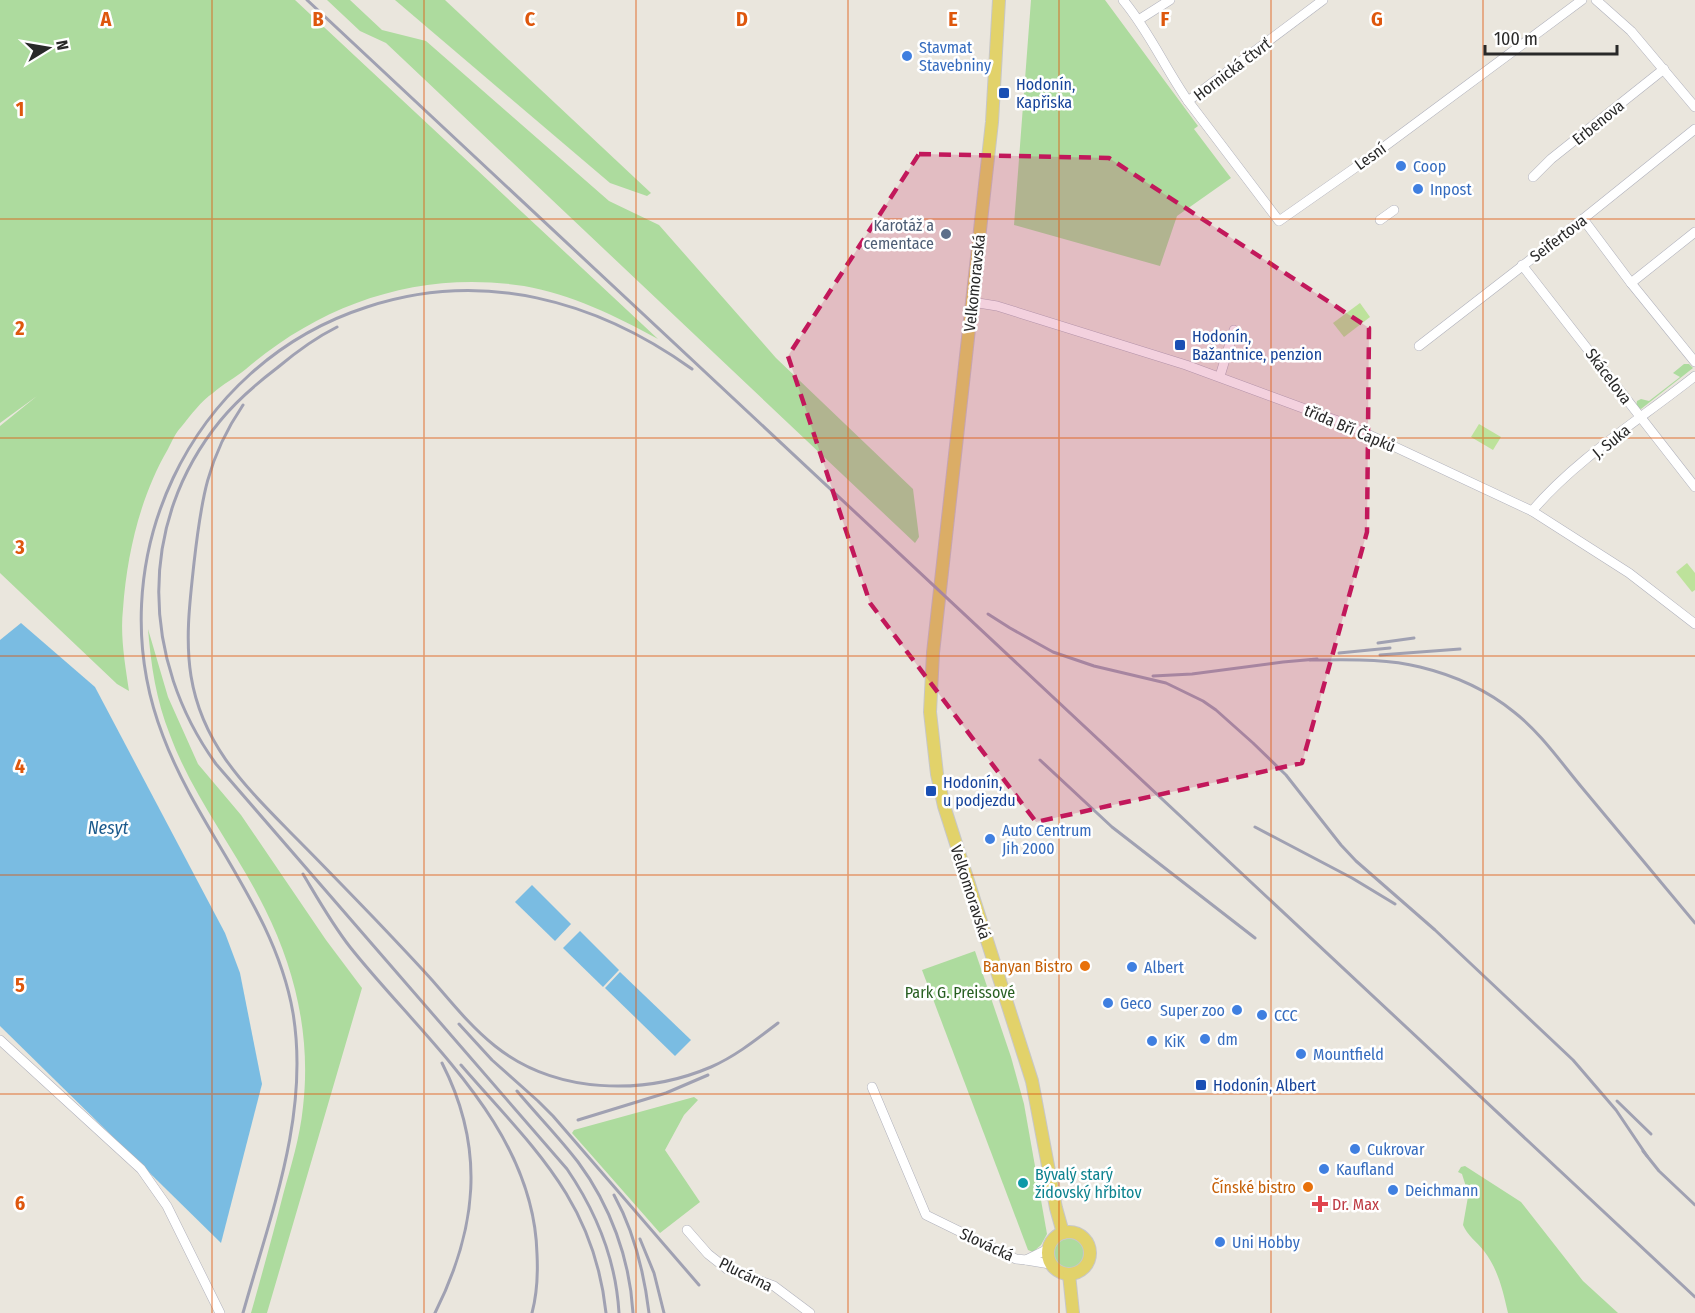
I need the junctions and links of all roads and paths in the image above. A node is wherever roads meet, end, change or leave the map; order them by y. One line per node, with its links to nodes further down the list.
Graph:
1 (999, 0): 19 (main road, Velkomoravská)
2 (1124, 0): 7 (street, Hornická čtvrť)
3 (1170, 0): 7 (street)
4 (1323, 0): 9 (street, Hornická čtvrť)
5 (1582, 0): 9 (street, Lesní)
6 (1596, 0): 8 (street)
7 (1140, 20): 9 (street, Hornická čtvrť)
8 (1664, 69): 10 (street); 12 (street, Erbenova)
9 (1188, 102)
10 (1695, 107)
11 (1695, 129): 14 (street, Seifertova)
12 (1533, 177)
13 (1394, 210): 15 (street)
14 (1583, 219): 17 (street, Seifertova); 18 (street)
15 (1380, 220)
16 (1695, 232): 18 (street)
17 (1522, 266): 21 (street, Seifertova); 25 (street, Skácelova)
18 (1631, 283): 22 (street)
19 (972, 302): 23 (street, třída Bří Čapků); 32 (main road, Velkomoravská)
20 (1234, 330): 23 (street)
21 (1419, 346)
22 (1695, 362)
23 (1220, 376): 27 (street, třída Bří Čapků)
24 (1695, 376): 25 (street, J. Suka)
25 (1640, 418): 26 (street, Skácelova); 27 (street, J. Suka)
26 (1695, 487)
27 (1532, 511): 28 (street, třída Bří Čapků)
28 (1695, 624)
29 (0, 1040): 37 (street)
30 (872, 1087): 34 (street, Slovácká)
31 (687, 1230): 38 (street, Plucárna)
32 (1063, 1233): 33 (main road); 36 (main road)
33 (1048, 1249): 34 (street, Slovácká); 35 (main road)
34 (1026, 1260): 35 (street)
35 (1050, 1264): 36 (main road)
36 (1069, 1274): 39 (main road)
37 (220, 1313)
38 (810, 1313)
39 (1073, 1313)

